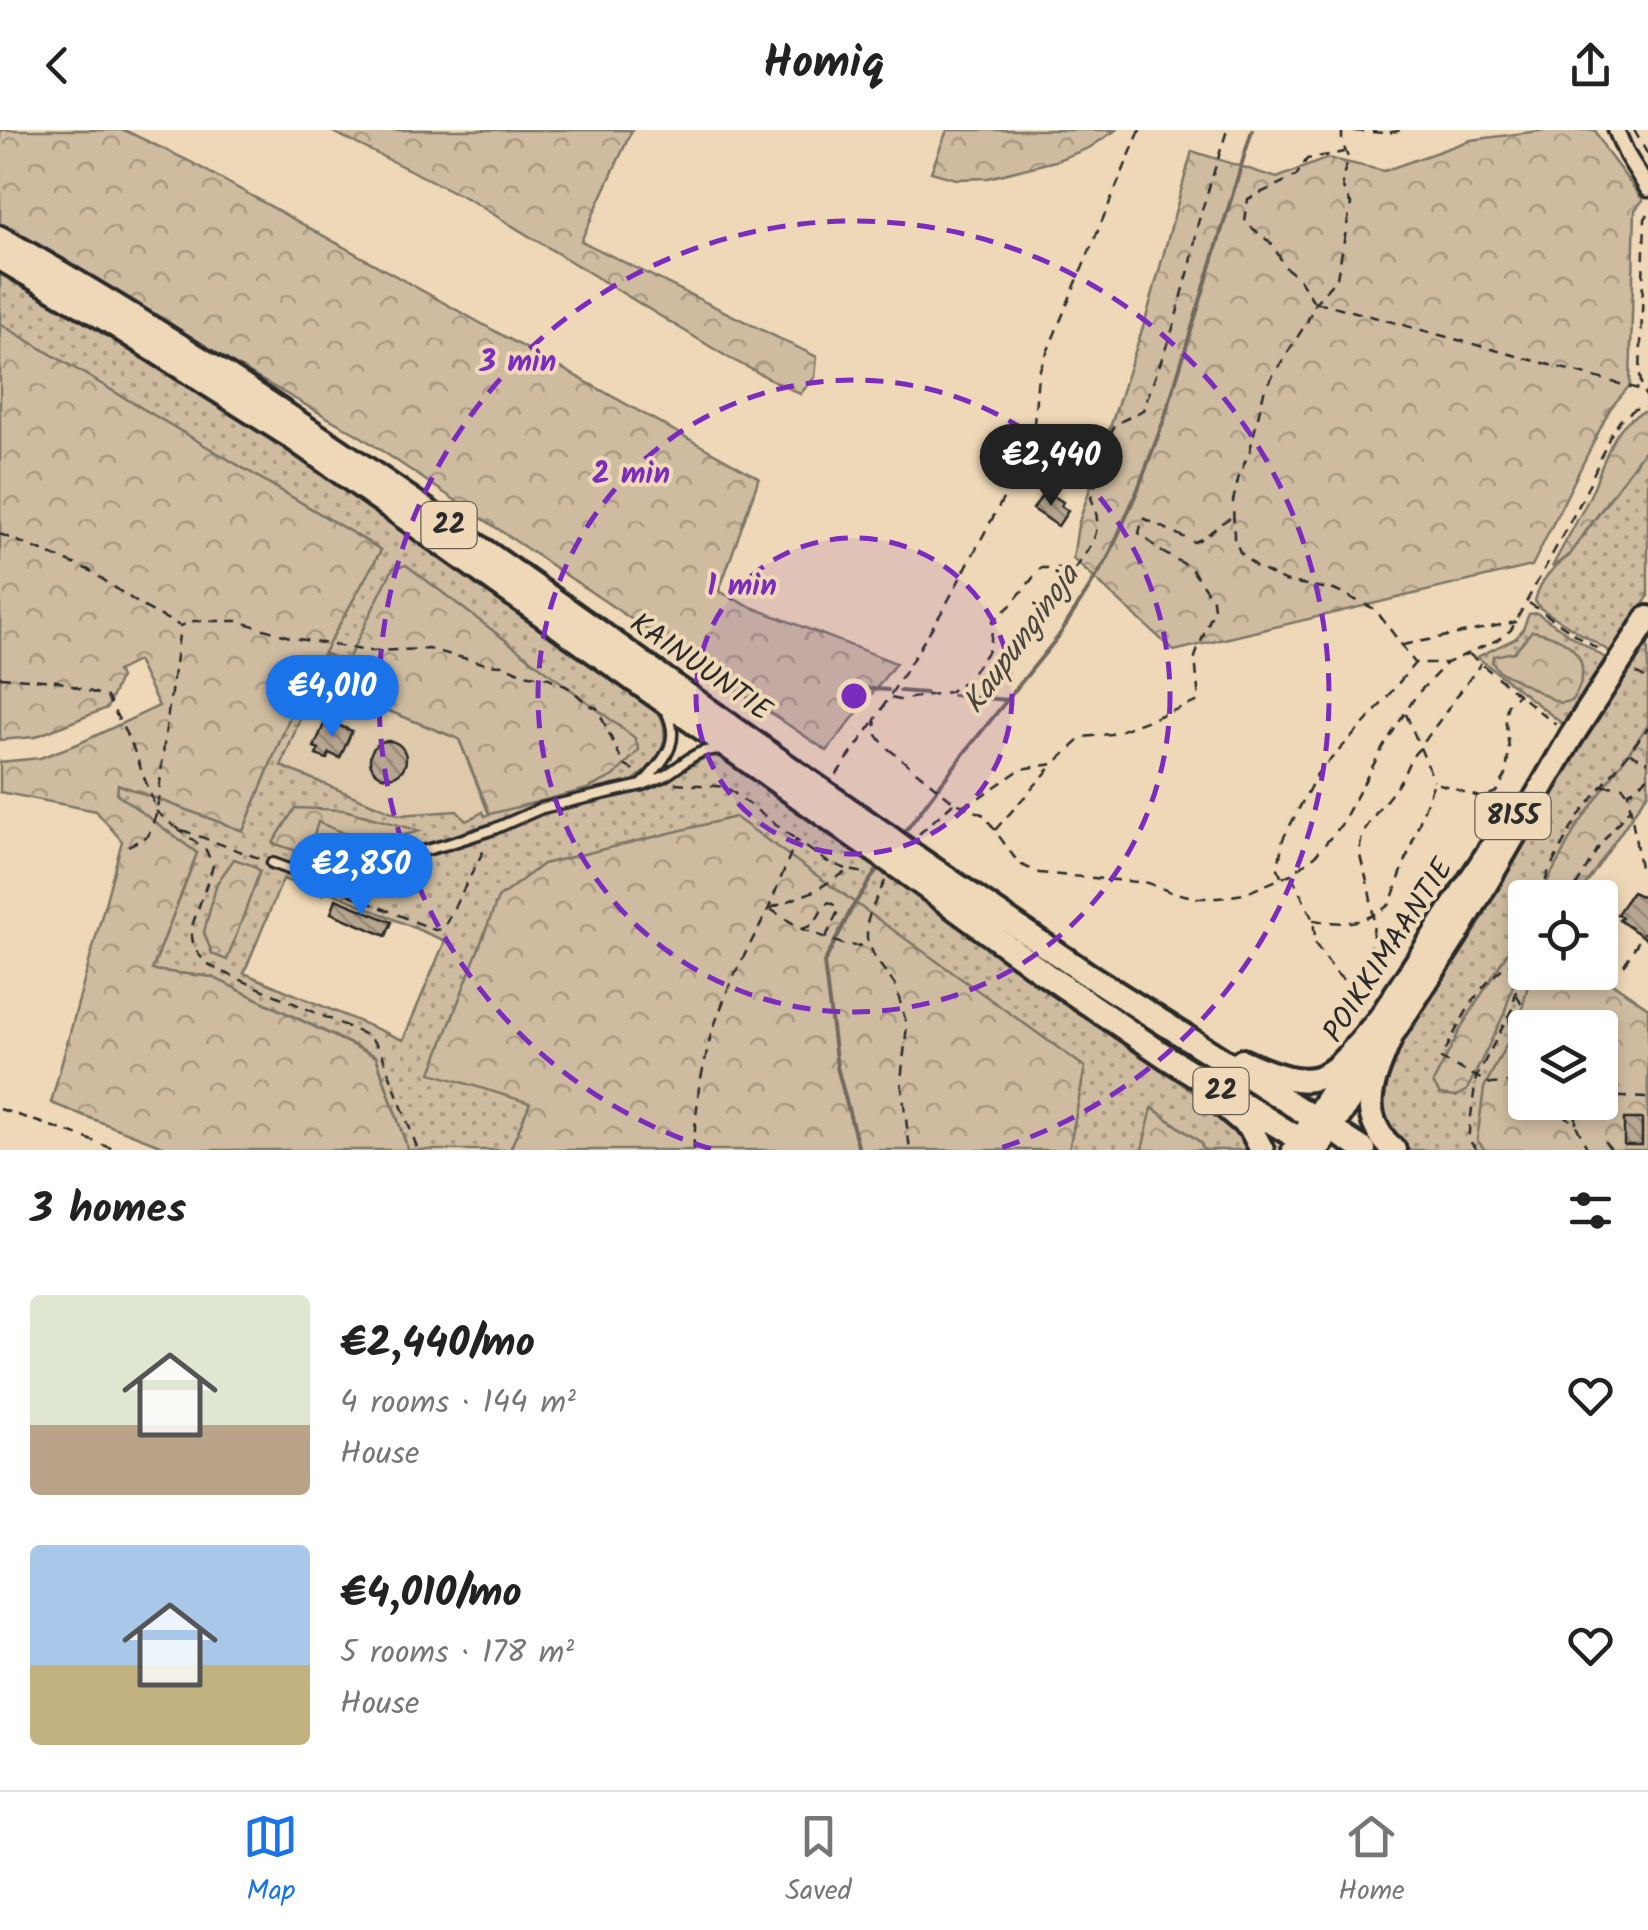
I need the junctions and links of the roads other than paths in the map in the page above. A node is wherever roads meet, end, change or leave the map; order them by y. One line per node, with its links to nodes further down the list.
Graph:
1 (1616, 130): 2 (street)
2 (1648, 189)
3 (0, 238): 9 (main road, KAINUUNTIE / 22)
4 (0, 258): 6 (main road, KAINUUNTIE / 22)
5 (1648, 618): 13 (main road, POIKKIMAANTIE / 8155)
6 (660, 698): 7 (main road, KAINUUNTIE / 22); 8 (lane)
7 (736, 751): 8 (lane); 9 (main road, KAINUUNTIE / 22)
8 (648, 781): 10 (lane)
9 (879, 842): 11 (main road, KAINUUNTIE / 22, bridge)
10 (272, 863)
11 (912, 865): 12 (main road, KAINUUNTIE / 22); 14 (main road, KAINUUNTIE / 22)
12 (1159, 1021): 13 (main road); 15 (main road, KAINUUNTIE / 22)
13 (1388, 1023): 15 (main road, POIKKIMAANTIE / 8155); 19 (main road)
14 (1142, 1040): 16 (main road, KAINUUNTIE / 22); 17 (main road)
15 (1322, 1124): 16 (main road, POIKKIMAANTIE); 18 (main road, KAINUUNTIE / 22)
16 (1307, 1148)
17 (1262, 1150)
18 (1364, 1150)
19 (1394, 1150)

